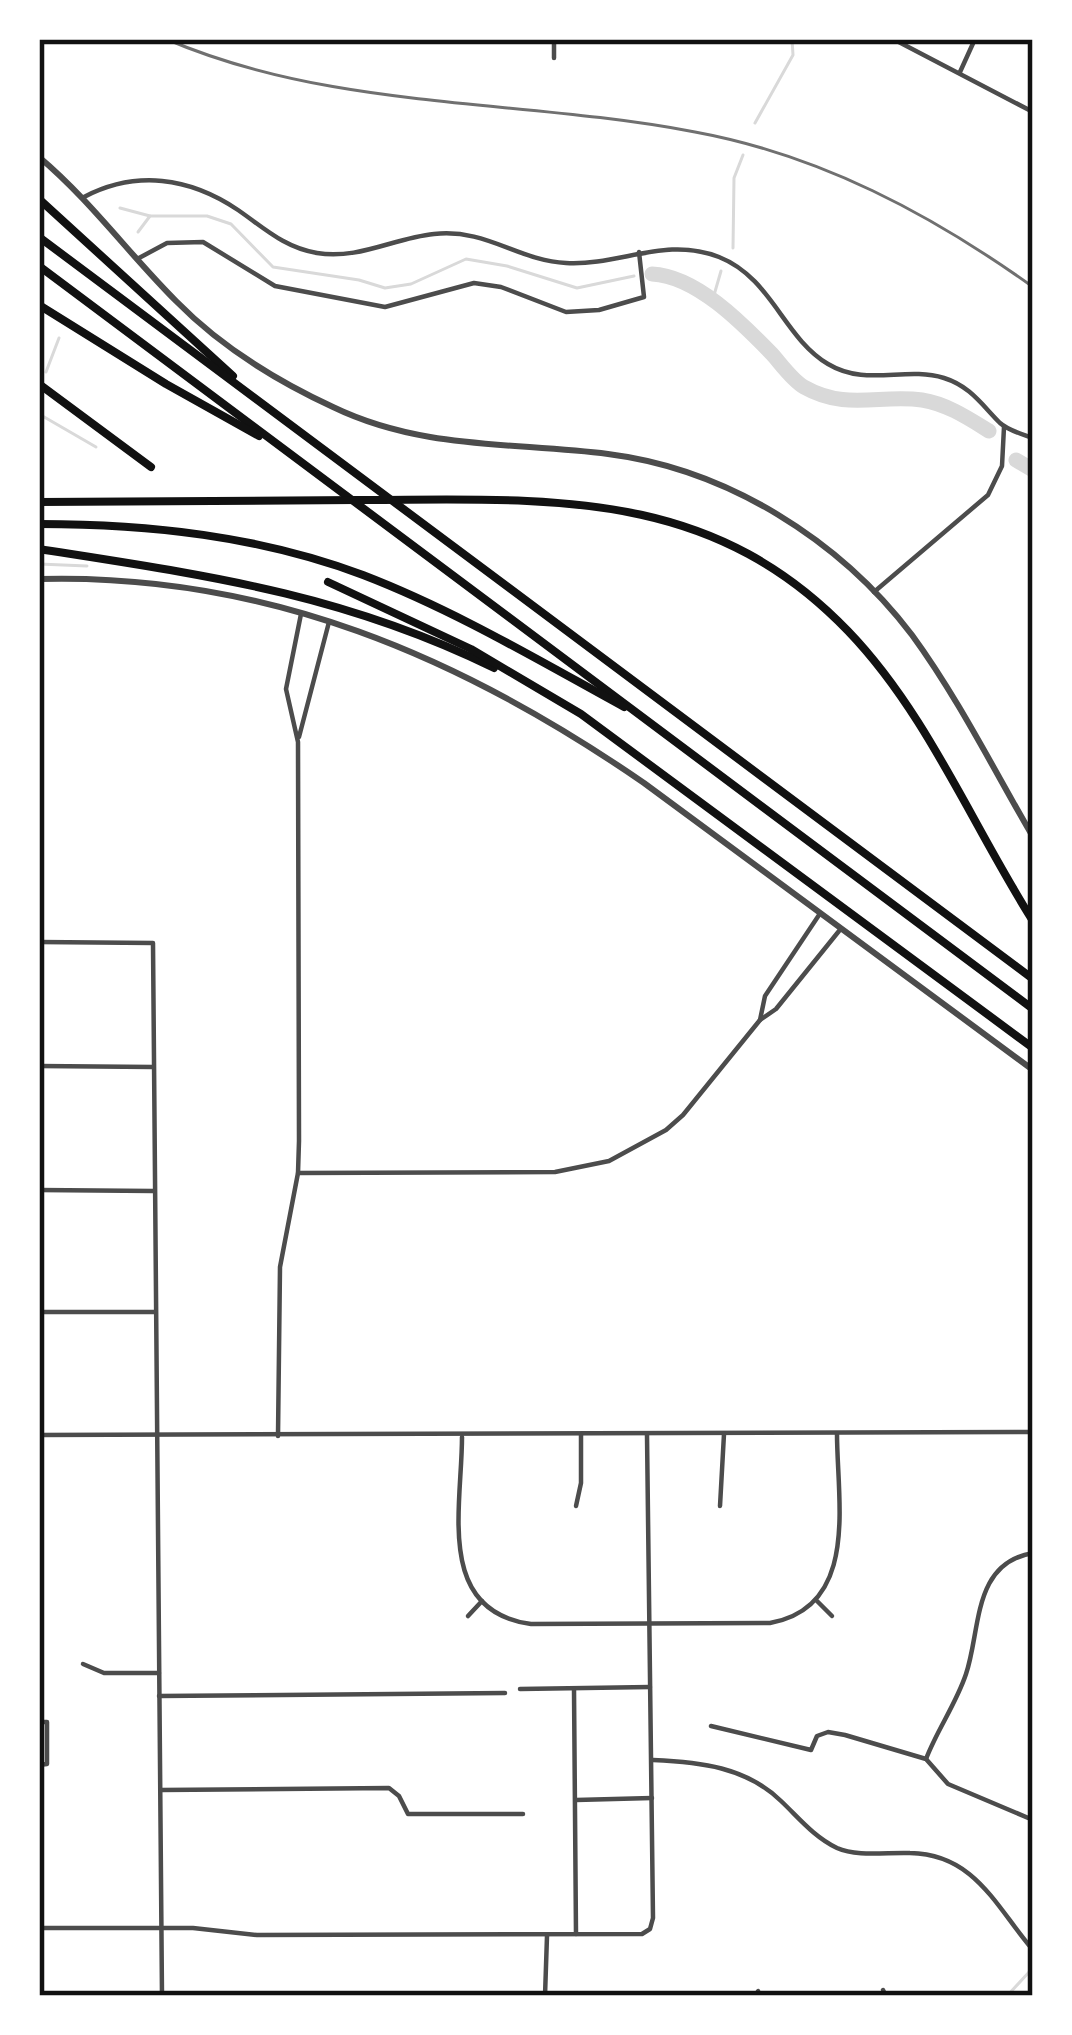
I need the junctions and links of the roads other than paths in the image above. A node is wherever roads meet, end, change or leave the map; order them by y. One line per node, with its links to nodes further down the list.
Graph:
1 (554, 39): 4 (street)
2 (892, 39): 5 (street)
3 (975, 39): 5 (street)
4 (554, 58)
5 (960, 72): 6 (street)
6 (1033, 112)
7 (39, 157): 8 (street)
8 (84, 197): 11 (street); 12 (street)
9 (39, 200): 16 (highway)
10 (39, 237): 16 (highway)
11 (639, 252): 12 (street); 17 (street)
12 (139, 258): 26 (street)
13 (39, 266): 19 (highway)
14 (39, 305): 19 (highway)
15 (39, 384): 20 (highway)
16 (262, 404): 37 (highway)
17 (1004, 427): 18 (street); 26 (street)
18 (1033, 438)
19 (288, 452): 30 (highway)
20 (151, 467)
21 (39, 502): 34 (highway)
22 (39, 524): 30 (highway)
23 (39, 549): 29 (highway)
24 (39, 579): 27 (street)
25 (328, 582): 29 (highway)
26 (874, 592): 32 (street)
27 (301, 614): 28 (street); 31 (street)
28 (328, 622): 31 (street); 33 (street)
29 (554, 697): 40 (highway)
30 (649, 721): 38 (highway)
31 (298, 742): 44 (street)
32 (1033, 838)
33 (819, 915): 35 (street); 39 (street)
34 (1033, 921)
35 (839, 931): 39 (street); 43 (street)
36 (39, 942): 42 (street)
37 (1033, 979)
38 (1033, 1009)
39 (760, 1020): 44 (street)
40 (1033, 1048)
41 (39, 1066): 42 (street)
42 (153, 1067): 46 (street)
43 (1033, 1070)
44 (298, 1173): 57 (street)
45 (39, 1190): 46 (street)
46 (153, 1191): 48 (street)
47 (39, 1312): 48 (street)
48 (154, 1312): 53 (street)
49 (1033, 1432): 51 (street)
50 (724, 1434): 51 (street); 56 (street); 59 (street)
51 (837, 1434): 61 (street)
52 (39, 1435): 53 (street)
53 (156, 1435): 57 (street); 67 (street)
54 (462, 1435): 55 (street); 57 (street); 62 (street)
55 (581, 1435): 56 (street); 58 (street)
56 (647, 1435): 65 (street)
57 (278, 1436)
58 (576, 1506)
59 (720, 1506)
60 (1033, 1553): 75 (street)
61 (816, 1600): 64 (street); 65 (street)
62 (482, 1601): 63 (street); 65 (street)
63 (468, 1616)
64 (832, 1616)
65 (650, 1623): 68 (street)
66 (83, 1664): 67 (street)
67 (159, 1673): 72 (street)
68 (650, 1688): 70 (street); 76 (street)
69 (520, 1689): 70 (street)
70 (574, 1689): 80 (street)
71 (505, 1693): 72 (street)
72 (159, 1696): 78 (street)
73 (39, 1722): 77 (street)
74 (711, 1726): 75 (street)
75 (926, 1759): 82 (street)
76 (651, 1760): 79 (street); 87 (street)
77 (39, 1765)
78 (161, 1790): 81 (street); 84 (street)
79 (652, 1798): 80 (street); 86 (street)
80 (576, 1800): 86 (street)
81 (523, 1814)
82 (1033, 1820)
83 (39, 1928): 84 (street)
84 (162, 1928): 85 (street); 88 (street)
85 (547, 1934): 86 (street); 89 (street)
86 (576, 1934)
87 (1033, 1950)
88 (162, 1996)
89 (545, 1996)

